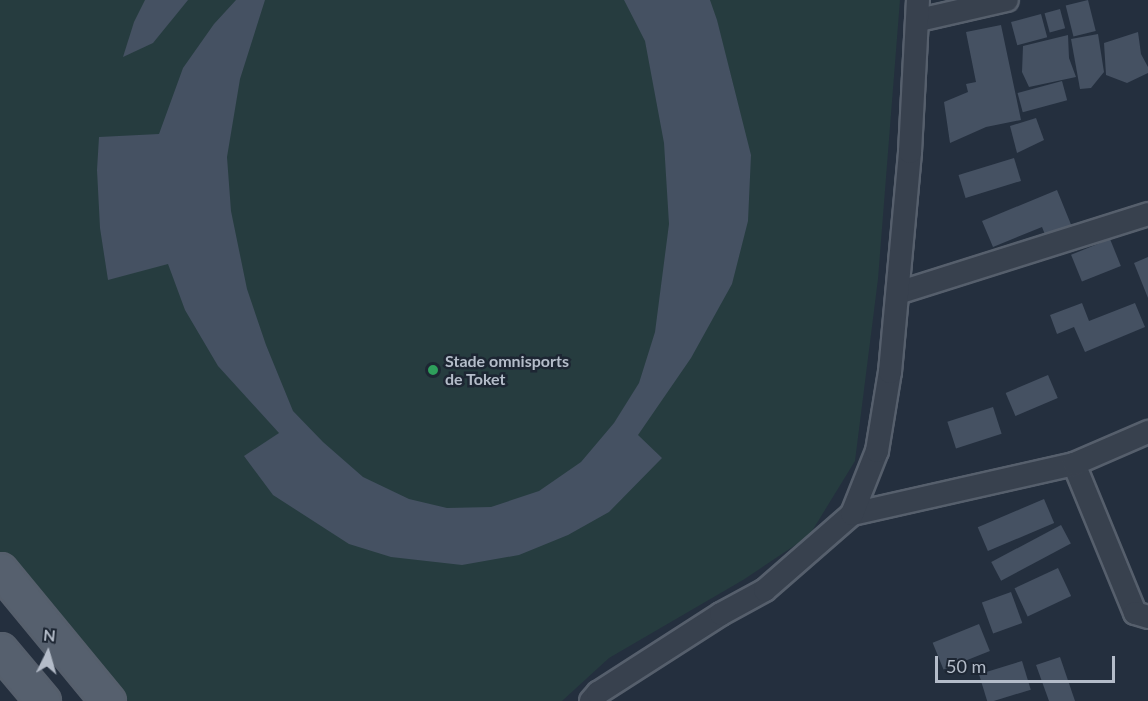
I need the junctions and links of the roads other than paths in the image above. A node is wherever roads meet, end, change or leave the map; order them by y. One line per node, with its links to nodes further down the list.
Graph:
1 (1007, 0): 2 (street)
2 (918, 10): 4 (street)
3 (1148, 214): 4 (street)
4 (898, 293): 7 (street)
5 (1148, 432): 6 (street)
6 (1074, 464): 7 (street); 9 (street)
7 (852, 514): 13 (street)
8 (0, 570): 12 (main road)
9 (1148, 617)
10 (0, 650): 11 (main road)
11 (43, 701)
12 (108, 701)
13 (591, 701)

